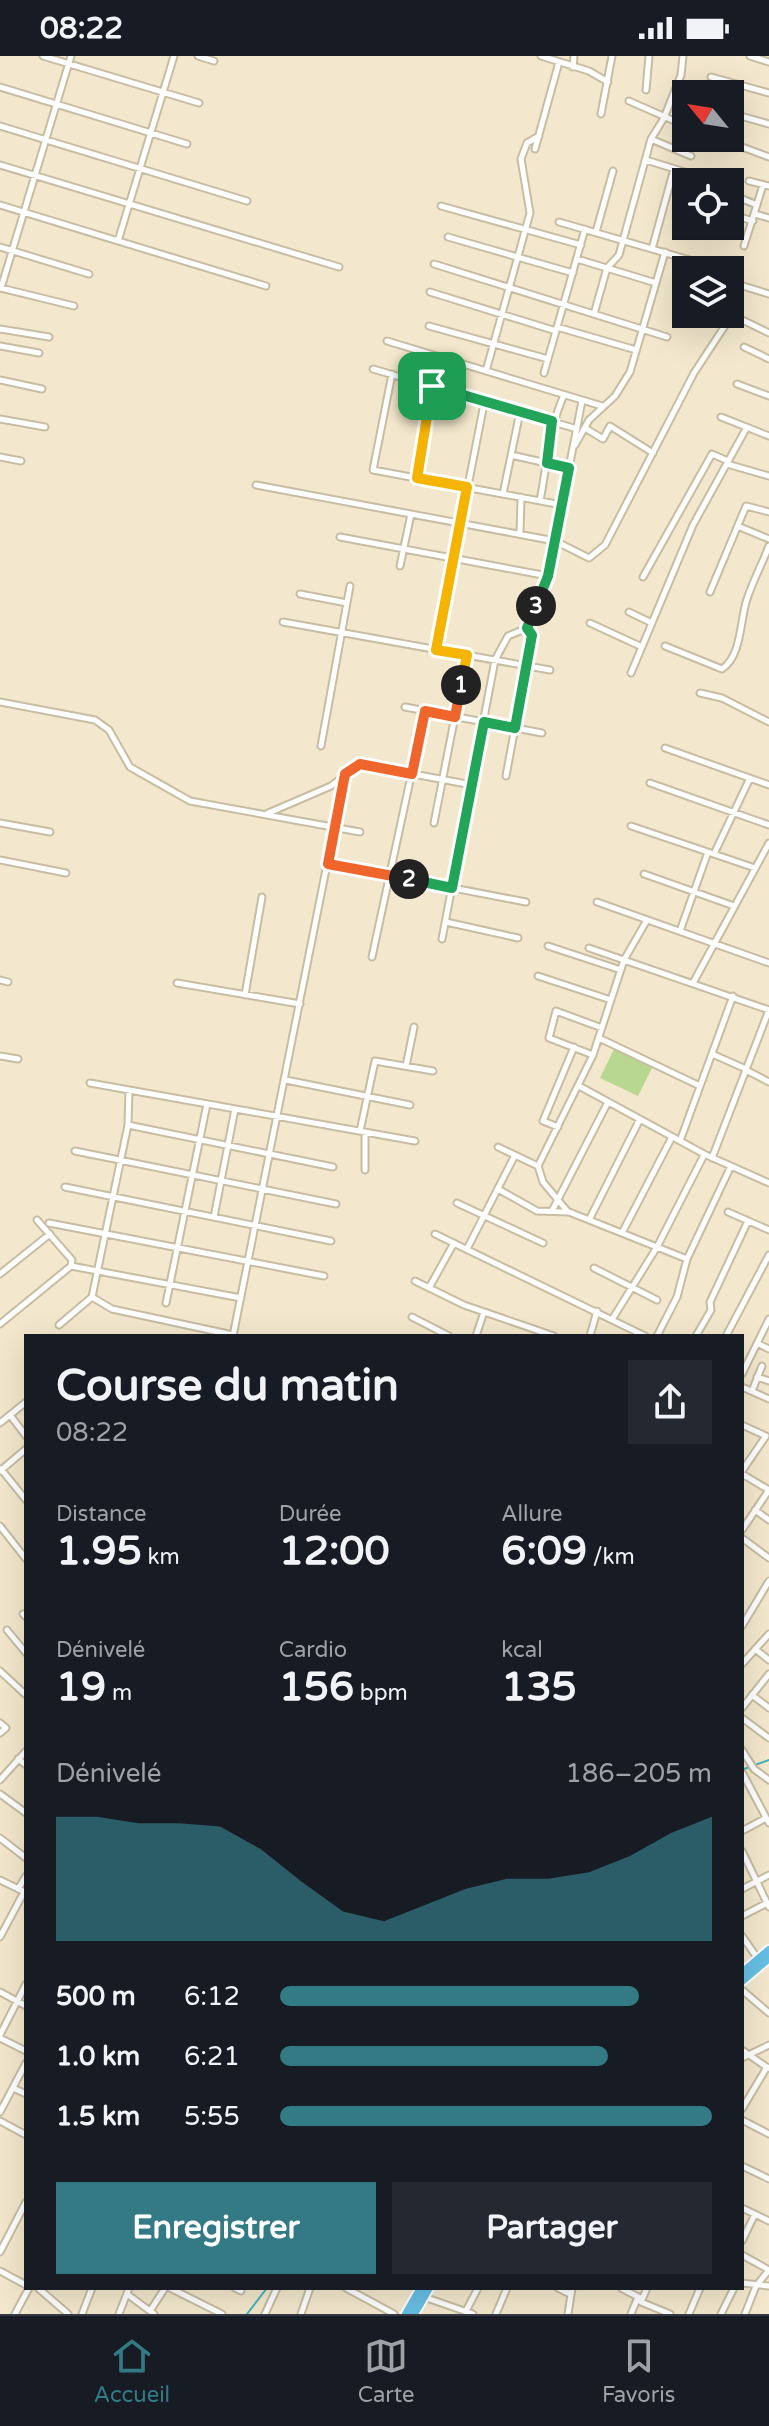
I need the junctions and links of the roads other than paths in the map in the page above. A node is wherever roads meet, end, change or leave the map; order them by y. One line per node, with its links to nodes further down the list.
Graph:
1 (43, 56): 14 (street)
2 (71, 56): 14 (street)
3 (174, 56): 20 (street)
4 (198, 56): 11 (street)
5 (541, 56): 12 (street)
6 (574, 56): 15 (street)
7 (612, 56): 17 (street)
8 (649, 56): 19 (street)
9 (683, 56): 27 (street)
10 (750, 56): 13 (street)
11 (214, 61)
12 (559, 62): 15 (street); 32 (street)
13 (769, 62)
14 (69, 64): 20 (street); 24 (street)
15 (573, 67): 17 (street)
16 (711, 77): 21 (street)
17 (608, 82): 25 (street)
18 (0, 87): 24 (street)
19 (646, 90)
20 (163, 92): 23 (street); 31 (street)
21 (769, 93)
22 (629, 101): 27 (street)
23 (199, 103)
24 (57, 105): 31 (street); 34 (street)
25 (601, 114)
26 (744, 117): 29 (street)
27 (664, 118): 28 (street); 33 (street)
28 (672, 121)
29 (769, 124)
30 (0, 126): 34 (street)
31 (150, 133): 35 (street); 42 (street)
32 (539, 136): 37 (street); 62 (street)
33 (651, 139): 38 (street); 40 (street)
34 (46, 140): 42 (street); 45 (street)
35 (187, 144)
36 (744, 148): 39 (street)
37 (535, 149)
38 (691, 156)
39 (769, 157)
40 (646, 160): 43 (street); 65 (street)
41 (0, 165): 45 (street)
42 (140, 168): 50 (street); 51 (street)
43 (672, 168)
44 (613, 171): 63 (street)
45 (35, 175): 51 (street); 55 (street)
46 (672, 176): 70 (street)
47 (749, 181): 48 (street)
48 (766, 186): 53 (street)
49 (744, 200): 53 (street)
50 (247, 201)
51 (129, 204): 66 (street); 77 (street)
52 (0, 205): 55 (street)
53 (757, 205): 56 (street)
54 (441, 206): 62 (street)
55 (24, 212): 66 (street); 71 (street)
56 (755, 214): 58 (street); 59 (street)
57 (744, 218): 59 (street)
58 (769, 218)
59 (753, 221): 68 (street)
60 (559, 222): 61 (street)
61 (585, 229): 63 (street); 67 (street)
62 (527, 230): 67 (street); 74 (street)
63 (596, 233): 65 (street)
64 (448, 237): 74 (street)
65 (623, 240): 70 (street); 78 (street)
66 (118, 241): 82 (street)
67 (581, 245): 75 (street)
68 (744, 246)
69 (0, 247): 71 (street)
70 (652, 249): 72 (street)
71 (12, 251): 80 (street); 84 (street)
72 (665, 252): 73 (street); 81 (street)
73 (678, 256)
74 (519, 258): 79 (street); 85 (street)
75 (577, 259): 78 (street); 79 (street)
76 (434, 264): 85 (street)
77 (339, 267)
78 (607, 268): 81 (street); 90 (street)
79 (573, 273): 88 (street)
80 (89, 274)
81 (656, 283): 95 (street)
82 (266, 286)
83 (744, 286): 87 (street)
84 (0, 288): 89 (street)
85 (510, 288): 88 (street); 91 (street)
86 (430, 292): 91 (street)
87 (769, 294)
88 (564, 305): 90 (street); 94 (street)
89 (74, 306)
90 (594, 314): 95 (street)
91 (502, 315): 94 (street); 100 (street)
92 (429, 326): 100 (street)
93 (0, 329): 97 (street)
94 (557, 329): 103 (street); 105 (street)
95 (642, 329): 98 (street); 103 (street)
96 (769, 333): 130 (street)
97 (49, 337)
98 (667, 337)
99 (387, 341): 108 (street)
100 (494, 344): 105 (street); 108 (street)
101 (0, 346): 104 (street)
102 (744, 347): 106 (street)
103 (636, 350): 118 (street)
104 (39, 353)
105 (548, 359): 109 (street)
106 (769, 359)
107 (373, 369): 110 (street)
108 (486, 371): 115 (street)
109 (544, 373)
110 (392, 374): 113 (street); 138 (street)
111 (0, 380): 114 (street)
112 (737, 384): 116 (street)
113 (432, 386): 120 (street); 138 (street)
114 (42, 389)
115 (564, 395): 117 (street); 123 (street)
116 (769, 396)
117 (582, 401): 118 (street); 127 (street)
118 (602, 406): 126 (street)
119 (483, 409): 140 (street)
120 (520, 412): 123 (street); 131 (street)
121 (721, 417): 125 (street)
122 (0, 419): 124 (street)
123 (552, 421): 127 (street); 134 (street)
124 (45, 427)
125 (747, 427): 128 (street); 135 (street)
126 (585, 428): 129 (street); 130 (street)
127 (577, 429): 129 (street)
128 (769, 436)
129 (573, 449): 136 (street)
130 (653, 453): 152 (street)
131 (511, 455): 134 (street); 141 (street)
132 (0, 457): 133 (street)
133 (21, 461)
134 (547, 463): 136 (street); 143 (street)
135 (727, 463): 137 (street); 158 (street); 166 (street)
136 (569, 468): 144 (street)
137 (769, 476)
138 (417, 478): 140 (street)
139 (256, 485): 146 (street)
140 (467, 487): 141 (street); 147 (street)
141 (503, 494): 142 (street)
142 (521, 497): 143 (street); 149 (street)
143 (540, 501): 144 (street)
144 (562, 505): 152 (street)
145 (769, 512): 148 (street)
146 (411, 514): 147 (street); 154 (street)
147 (461, 523): 149 (street); 155 (street)
148 (740, 527): 151 (street); 160 (street)
149 (520, 534): 152 (street)
150 (340, 537): 154 (street)
151 (769, 539)
152 (555, 541): 157 (street)
153 (769, 546): 169 (street)
154 (403, 549): 155 (street); 156 (street)
155 (454, 558): 157 (street); 171 (street)
156 (400, 566)
157 (548, 576): 167 (street)
158 (643, 577)
159 (350, 586): 162 (street)
160 (710, 592)
161 (300, 594): 162 (street)
162 (347, 603): 168 (street)
163 (629, 612): 166 (street)
164 (283, 622): 168 (street)
165 (590, 623): 170 (street)
166 (652, 623): 170 (street)
167 (527, 628): 173 (street); 174 (street)
168 (342, 633): 171 (street); 186 (street)
169 (665, 646)
170 (642, 647): 176 (street)
171 (436, 650): 172 (street)
172 (467, 655): 173 (street); 181 (street)
173 (495, 660): 174 (street); 182 (street)
174 (527, 666): 175 (street); 184 (street)
175 (550, 670)
176 (631, 673)
177 (700, 693): 183 (street)
178 (0, 702): 197 (street)
179 (405, 707): 180 (street)
180 (425, 711): 181 (street); 189 (street)
181 (455, 717): 182 (street); 192 (street)
182 (484, 722): 184 (street); 194 (street)
183 (769, 722)
184 (515, 728): 185 (street); 190 (street)
185 (542, 733)
186 (321, 746)
187 (665, 748): 191 (street)
188 (345, 774): 189 (street); 197 (street); 202 (street)
189 (412, 774): 192 (street); 212 (street)
190 (506, 776)
191 (750, 778): 195 (street); 196 (street)
192 (442, 779): 194 (street); 199 (street)
193 (650, 783): 196 (street)
194 (472, 785): 213 (street)
195 (769, 785)
196 (734, 812): 200 (street); 206 (street)
197 (265, 815): 202 (street)
198 (0, 823): 203 (street)
199 (434, 823)
200 (769, 825)
201 (631, 826): 206 (street)
202 (335, 828): 204 (street); 208 (street)
203 (50, 832)
204 (360, 832)
205 (769, 843): 209 (street)
206 (711, 853): 209 (street); 214 (street)
207 (0, 860): 210 (street)
208 (328, 864): 212 (street); 239 (street)
209 (755, 868): 218 (street)
210 (66, 873)
211 (644, 874): 214 (street)
212 (390, 876): 213 (street); 227 (street)
213 (452, 888): 216 (street); 220 (street)
214 (694, 892): 218 (street); 221 (street)
215 (262, 897): 236 (street)
216 (526, 902)
217 (597, 902): 219 (street)
218 (734, 906): 224 (street)
219 (647, 920): 221 (street); 228 (street)
220 (446, 922): 222 (street); 223 (street)
221 (680, 931): 224 (street)
222 (518, 938)
223 (442, 939)
224 (714, 944): 229 (street); 235 (street)
225 (548, 946): 230 (street)
226 (589, 948): 228 (street)
227 (372, 957)
228 (624, 960): 230 (street); 235 (street)
229 (769, 963)
230 (621, 970): 238 (street)
231 (538, 976): 238 (street)
232 (0, 980): 233 (street)
233 (8, 982)
234 (177, 983): 236 (street)
235 (693, 983): 237 (street)
236 (245, 995): 239 (street)
237 (733, 996): 240 (street); 245 (street)
238 (611, 1000): 242 (street)
239 (300, 1004): 252 (street)
240 (769, 1010): 250 (street)
241 (414, 1027): 249 (street)
242 (602, 1028): 243 (street); 244 (street)
243 (599, 1038): 246 (street); 256 (street)
244 (574, 1047): 246 (street); 266 (street)
245 (712, 1054): 250 (street); 256 (street)
246 (593, 1055): 255 (street)
247 (0, 1056): 248 (street)
248 (18, 1059)
249 (406, 1066): 251 (street); 258 (street)
250 (746, 1069): 253 (street); 278 (street)
251 (433, 1071)
252 (286, 1080): 258 (street); 263 (street)
253 (769, 1082)
254 (90, 1083): 257 (street)
255 (579, 1086): 259 (street); 266 (street)
256 (700, 1086): 271 (street)
257 (129, 1090): 260 (street); 265 (street)
258 (368, 1096): 261 (street); 267 (street)
259 (608, 1102): 264 (street); 291 (street)
260 (207, 1104): 262 (street); 269 (street)
261 (410, 1105)
262 (235, 1109): 263 (street); 272 (street)
263 (279, 1117): 267 (street); 275 (street)
264 (640, 1119): 268 (street); 301 (street)
265 (128, 1125): 269 (street); 279 (street)
266 (558, 1127): 280 (street)
267 (363, 1132): 270 (street); 283 (street)
268 (672, 1137): 271 (street); 306 (street)
269 (200, 1139): 272 (street); 284 (street)
270 (415, 1141)
271 (680, 1141): 276 (street)
272 (228, 1145): 275 (street); 285 (street)
273 (498, 1147): 277 (street)
274 (75, 1151): 279 (street)
275 (271, 1154): 282 (street); 288 (street)
276 (704, 1154): 278 (street); 313 (street)
277 (515, 1155): 280 (street); 289 (street)
278 (712, 1158): 281 (street)
279 (121, 1160): 284 (street); 290 (street)
280 (538, 1166): 291 (street)
281 (731, 1166): 286 (street); 317 (street)
282 (333, 1167)
283 (365, 1170)
284 (193, 1175): 285 (street); 294 (street)
285 (221, 1181): 288 (street); 298 (street)
286 (769, 1183)
287 (65, 1187): 290 (street)
288 (264, 1189): 293 (street); 304 (street)
289 (498, 1189): 295 (street); 299 (street)
290 (113, 1197): 294 (street); 308 (street)
291 (558, 1199): 295 (street); 296 (street)
292 (457, 1203): 299 (street)
293 (336, 1204)
294 (185, 1211): 298 (street); 314 (street)
295 (552, 1211): 296 (street)
296 (569, 1212): 301 (street)
297 (728, 1212): 302 (street)
298 (214, 1217): 304 (street)
299 (484, 1217): 312 (street); 315 (street)
300 (37, 1220): 307 (street)
301 (589, 1220): 306 (street)
302 (748, 1221): 305 (street); 347 (street)
303 (49, 1223): 308 (street)
304 (256, 1226): 310 (street); 318 (street)
305 (769, 1230)
306 (622, 1233): 313 (street)
307 (50, 1234): 319 (street); 322 (street)
308 (105, 1234): 314 (street); 321 (street)
309 (435, 1234): 311 (street)
310 (331, 1241)
311 (454, 1243): 315 (street); 326 (street)
312 (543, 1243)
313 (657, 1247): 317 (street); 327 (street)
314 (178, 1248): 318 (street); 325 (street)
315 (467, 1249): 332 (street)
316 (769, 1255): 348 (street)
317 (687, 1259): 346 (street)
318 (249, 1261): 323 (street); 329 (street)
319 (71, 1266): 321 (street); 337 (street)
320 (594, 1268): 327 (street)
321 (97, 1271): 325 (street); 328 (street)
322 (0, 1274)
323 (324, 1276)
324 (415, 1281): 326 (street)
325 (170, 1284): 329 (street); 331 (street)
326 (429, 1288): 333 (street)
327 (630, 1289): 330 (street); 335 (street)
328 (92, 1297): 338 (street); 339 (street)
329 (241, 1298): 340 (street)
330 (657, 1300)
331 (166, 1303)
332 (597, 1311): 335 (street); 344 (street)
333 (484, 1312): 342 (street); 343 (street)
334 (412, 1317): 341 (street)
335 (613, 1318): 345 (street)
336 (769, 1319): 349 (street)
337 (0, 1324)
338 (59, 1325)
339 (224, 1334)
340 (233, 1334)
341 (445, 1334)
342 (477, 1334)
343 (548, 1334)
344 (591, 1334)
345 (641, 1334)
346 (658, 1334)
347 (697, 1334)
348 (727, 1334)
349 (757, 1343): 350 (street); 352 (street)
350 (769, 1349)
351 (762, 1366): 353 (street)
352 (744, 1370)
353 (757, 1377): 354 (street); 356 (street)
354 (769, 1381)
355 (744, 1388): 356 (street)
356 (752, 1391): 357 (street)
357 (769, 1399)
358 (24, 1404): 359 (street)
359 (10, 1415): 360 (street); 362 (street)
360 (0, 1423)
361 (744, 1426): 364 (street)
362 (24, 1433)
363 (24, 1451): 365 (street)
364 (744, 1469)
365 (1, 1470): 368 (street)
366 (744, 1473): 367 (street)
367 (769, 1490): 369 (street)
368 (24, 1498)
369 (755, 1510): 370 (street); 372 (street)
370 (769, 1520)
371 (0, 1526): 373 (street)
372 (744, 1527)
373 (7, 1535): 375 (street); 376 (street)
374 (744, 1539): 377 (street)
375 (0, 1540)
376 (24, 1556)
377 (769, 1558)
378 (769, 1581): 379 (street)
379 (744, 1623)
380 (7, 1630): 383 (street)
381 (769, 1634): 382 (street)
382 (755, 1649): 384 (street); 385 (street)
383 (24, 1651)
384 (769, 1660)
385 (744, 1662)
386 (0, 1671): 388 (street)
387 (769, 1674): 389 (street)
388 (24, 1693)
389 (752, 1695): 390 (street); 391 (street)
390 (744, 1705)
391 (769, 1708)
392 (744, 1719): 395 (street)
393 (0, 1723): 394 (street)
394 (0, 1733)
395 (769, 1738)
396 (744, 1752): 402 (street)
397 (24, 1753): 398 (street)
398 (18, 1759): 399 (street); 401 (street)
399 (24, 1764)
400 (744, 1776): 405 (street)
401 (0, 1780)
402 (769, 1780)
403 (0, 1794): 404 (street)
404 (24, 1812)
405 (768, 1819): 406 (street)
406 (744, 1830)
407 (0, 1838): 408 (street)
408 (24, 1856)
409 (744, 1862): 412 (street)
410 (769, 1875): 412 (street)
411 (0, 1880): 414 (street)
412 (757, 1881): 413 (street); 415 (street)
413 (744, 1888)
414 (23, 1891): 417 (street)
415 (768, 1905): 416 (street)
416 (744, 1915)
417 (0, 1937)
418 (744, 1944): 421 (street)
419 (769, 1950): 421 (highway)
420 (769, 1958): 421 (highway)
421 (759, 1963): 422 (highway); 423 (street); 424 (highway)
422 (744, 1972)
423 (769, 1973)
424 (744, 1979)
425 (24, 1988): 428 (street)
426 (0, 1992): 428 (street)
427 (744, 1992): 430 (street)
428 (17, 2001): 429 (street); 431 (street)
429 (24, 2005)
430 (769, 2013)
431 (0, 2036): 433 (street)
432 (769, 2045): 434 (street)
433 (24, 2050)
434 (745, 2057): 436 (street)
435 (24, 2067): 437 (street)
436 (768, 2068): 439 (street)
437 (13, 2088): 438 (street); 440 (street)
438 (24, 2093)
439 (744, 2106)
440 (0, 2112)
441 (0, 2121): 444 (street)
442 (744, 2121): 443 (street)
443 (768, 2131)
444 (24, 2134)
445 (744, 2169): 446 (street)
446 (769, 2177)
447 (24, 2206): 452 (street)
448 (744, 2209): 449 (street)
449 (755, 2214): 450 (street); 451 (street)
450 (769, 2221)
451 (744, 2237)
452 (0, 2252)
453 (744, 2256): 454 (street)
454 (769, 2270): 458 (street)
455 (0, 2271): 457 (street)
456 (744, 2283): 458 (street)
457 (24, 2285)
458 (756, 2286): 459 (street); 496 (street)
459 (769, 2286)
460 (26, 2290): 478 (street)
461 (40, 2290): 482 (street)
462 (91, 2290): 483 (street)
463 (166, 2290): 479 (street)
464 (171, 2290): 485 (street)
465 (276, 2290): 486 (street)
466 (309, 2290): 487 (street)
467 (357, 2290): 488 (street)
468 (477, 2290): 480 (street)
469 (506, 2290): 491 (street)
470 (625, 2290): 477 (street)
471 (646, 2290): 477 (street)
472 (699, 2290): 494 (street)
473 (733, 2290): 495 (street)
474 (128, 2291): 479 (street); 484 (street)
475 (425, 2291): 480 (street); 489 (highway); 490 (highway)
476 (571, 2291): 492 (street)
477 (640, 2298): 481 (street); 493 (street)
478 (19, 2313)
479 (152, 2313)
480 (470, 2313)
481 (665, 2313)
482 (68, 2314)
483 (82, 2314)
484 (119, 2314)
485 (222, 2314)
486 (265, 2314)
487 (301, 2314)
488 (394, 2314)
489 (406, 2314)
490 (414, 2314)
491 (496, 2314)
492 (568, 2314)
493 (631, 2314)
494 (689, 2314)
495 (721, 2314)
496 (745, 2314)

